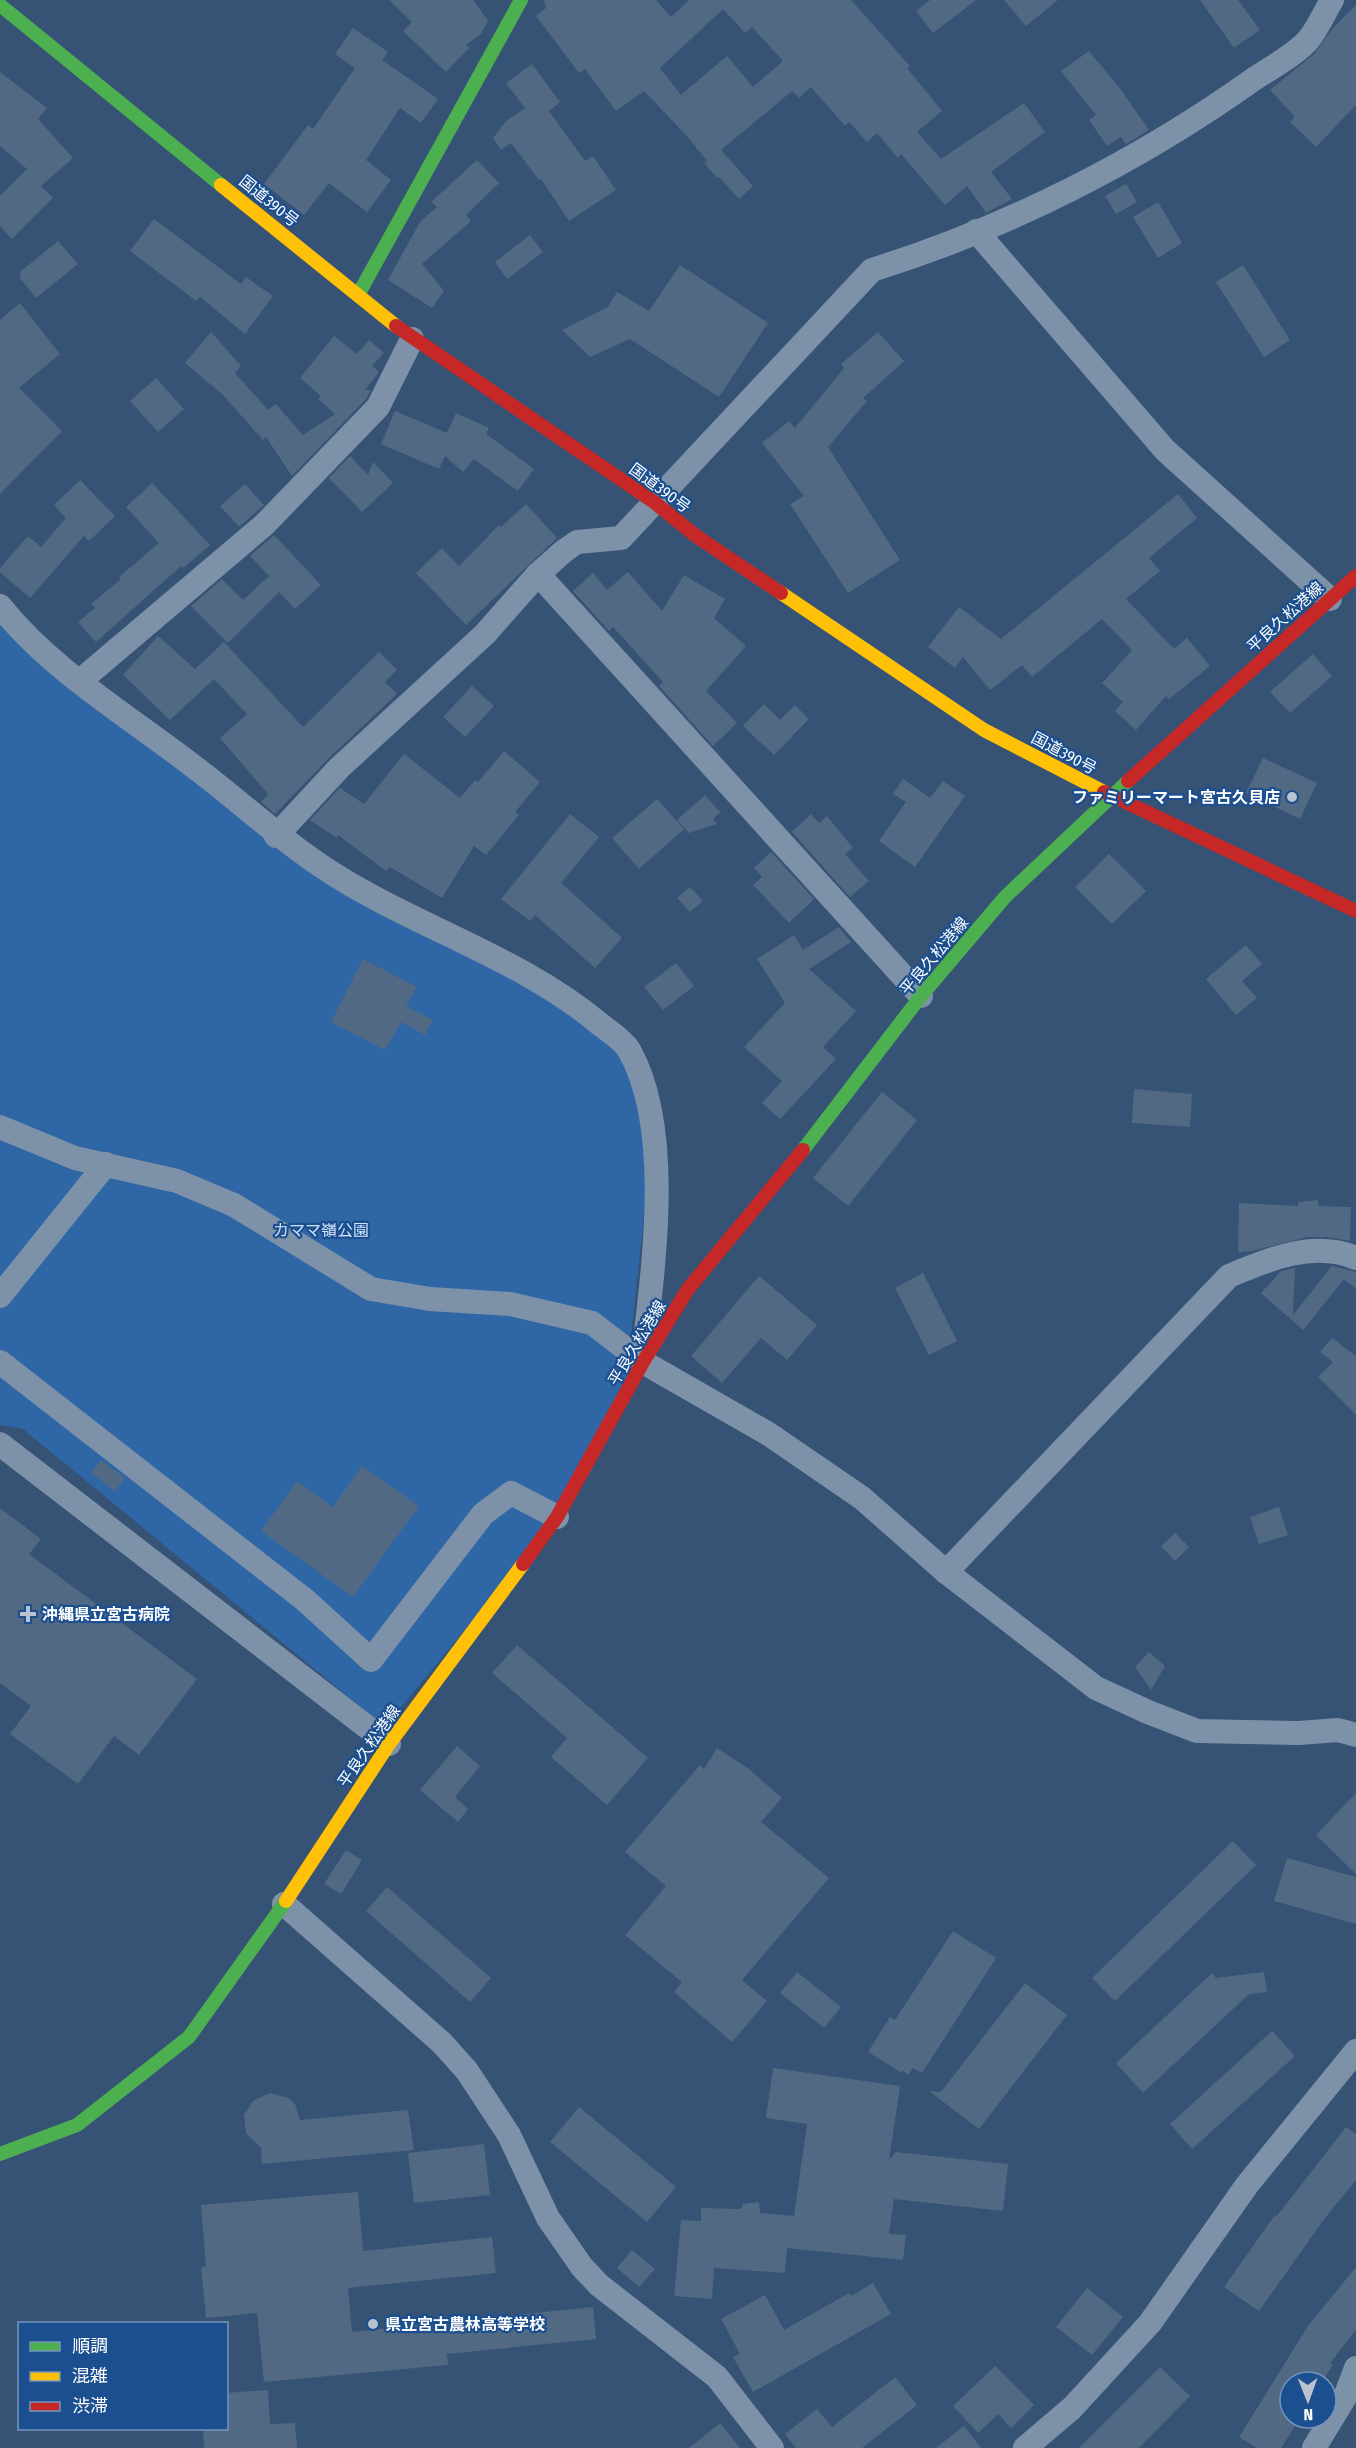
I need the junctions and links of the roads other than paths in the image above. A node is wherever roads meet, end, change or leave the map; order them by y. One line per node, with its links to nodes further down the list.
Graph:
1 (521, 0): 5 (main road)
2 (1332, 0): 4 (street)
3 (0, 5): 5 (main road, 国道390号)
4 (976, 231): 7 (street); 10 (street)
5 (358, 295): 6 (main road, 国道390号)
6 (412, 339): 7 (main road, 国道390号); 12 (street)
7 (654, 502): 8 (street); 13 (main road, 国道390号)
8 (538, 574): 14 (street); 16 (street)
9 (1356, 576): 10 (main road, 平良久松港線)
10 (1330, 599): 13 (main road, 平良久松港線)
11 (0, 606): 12 (street)
12 (80, 681): 14 (street)
13 (1111, 796): 15 (main road, 国道390号); 16 (main road, 平良久松港線)
14 (276, 836): 22 (street)
15 (1356, 911)
16 (921, 996): 22 (main road, 平良久松港線)
17 (0, 1127): 18 (street)
18 (106, 1164): 20 (street); 22 (street)
19 (1356, 1258): 25 (street)
20 (0, 1296)
21 (0, 1362): 24 (street)
22 (643, 1362): 24 (main road, 平良久松港線); 25 (street)
23 (0, 1444): 27 (street)
24 (557, 1517): 27 (main road, 平良久松港線)
25 (946, 1572): 26 (street)
26 (1356, 1736)
27 (389, 1744): 28 (main road, 平良久松港線)
28 (284, 1904): 30 (main road, 平良久松港線); 32 (street)
29 (1356, 2051): 33 (street)
30 (0, 2154)
31 (1356, 2368): 34 (street)
32 (772, 2448)
33 (1025, 2448)
34 (1314, 2448)

